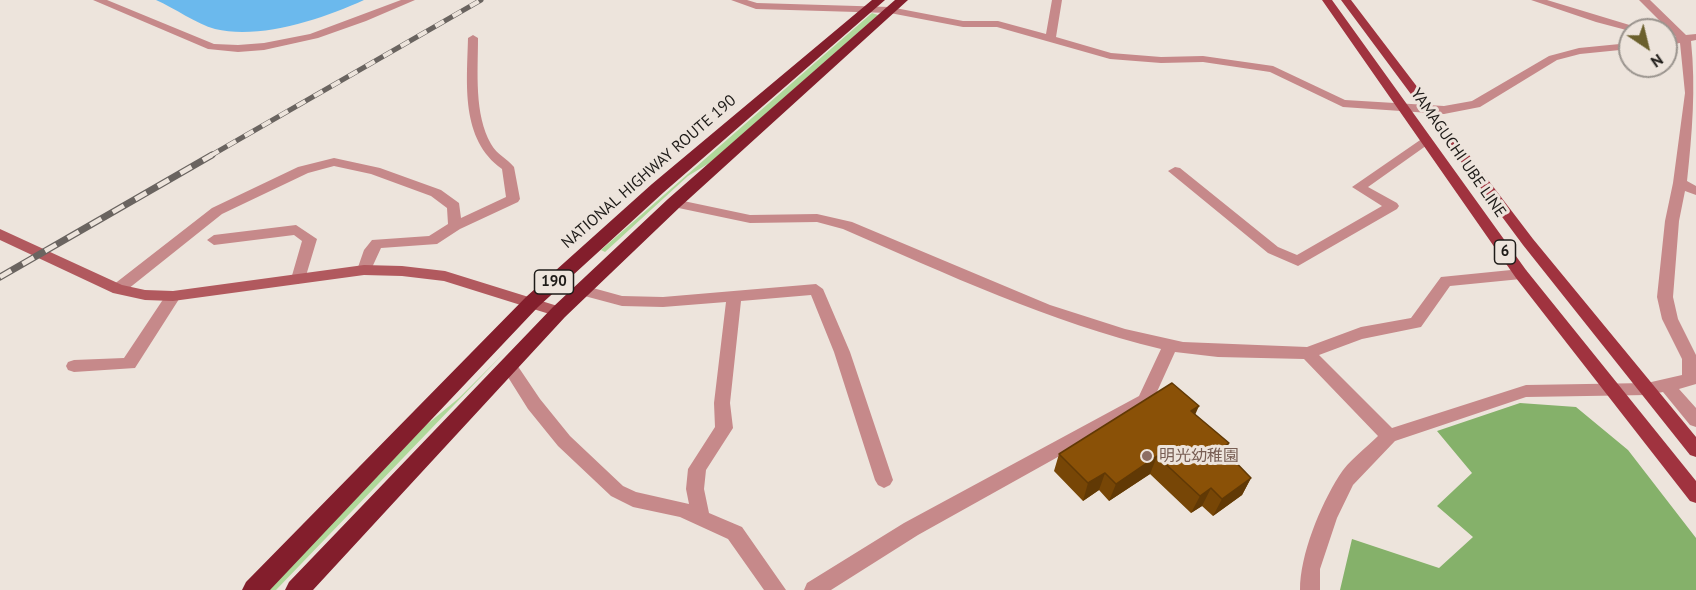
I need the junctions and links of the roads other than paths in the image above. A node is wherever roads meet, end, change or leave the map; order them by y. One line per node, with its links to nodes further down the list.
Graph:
1 (98, 0): 2 (street)
2 (410, 0)
3 (736, 0): 9 (street)
4 (1057, 0): 13 (street)
5 (1327, 0): 15 (main road, YAMAGUCHI UBE LINE / 6)
6 (1346, 0): 16 (main road, YAMAGUCHI UBE LINE / 6)
7 (1536, 0): 10 (street)
8 (1644, 0): 12 (street)
9 (885, 5): 13 (street); 21 (highway, 190); 32 (highway, NATIONAL HIGHWAY ROUTE 190 / 190)
10 (1618, 24)
11 (473, 38): 22 (street)
12 (1690, 39): 19 (street)
13 (1050, 40): 15 (street)
14 (1618, 47): 16 (street)
15 (1404, 108): 16 (street); 17 (main road, YAMAGUCHI UBE LINE / 6)
16 (1427, 109): 39 (main road, YAMAGUCHI UBE LINE / 6)
17 (1426, 140): 18 (street); 26 (main road, YAMAGUCHI UBE LINE / 6)
18 (1175, 171)
19 (1680, 183): 20 (street); 38 (street)
20 (1696, 191)
21 (674, 203): 29 (highway, 190); 34 (street)
22 (455, 226): 25 (street); 28 (street)
23 (0, 234): 28 (street)
24 (214, 240): 27 (street)
25 (364, 270): 27 (street); 32 (street)
26 (1521, 274): 35 (street); 40 (main road, YAMAGUCHI UBE LINE / 6)
27 (298, 279): 30 (street)
28 (118, 289): 30 (street)
29 (582, 290): 31 (street); 33 (highway, 190)
30 (173, 296): 36 (street)
31 (734, 296): 44 (street); 46 (street)
32 (532, 302): 33 (street); 47 (highway, NATIONAL HIGHWAY ROUTE 190 / 190)
33 (559, 312): 37 (highway, 190)
34 (1170, 346): 35 (street); 50 (street)
35 (1308, 353): 42 (street)
36 (74, 366)
37 (509, 366): 46 (street); 48 (highway, 190)
38 (1667, 386): 39 (street); 41 (street)
39 (1647, 389): 40 (street); 43 (main road, YAMAGUCHI UBE LINE / 6)
40 (1612, 391): 42 (street); 45 (main road, YAMAGUCHI UBE LINE / 6)
41 (1696, 420)
42 (1389, 436): 51 (street)
43 (1696, 450)
44 (884, 480)
45 (1696, 495)
46 (701, 517): 49 (street)
47 (254, 590)
48 (297, 590)
49 (776, 590)
50 (814, 590)
51 (1310, 590)

